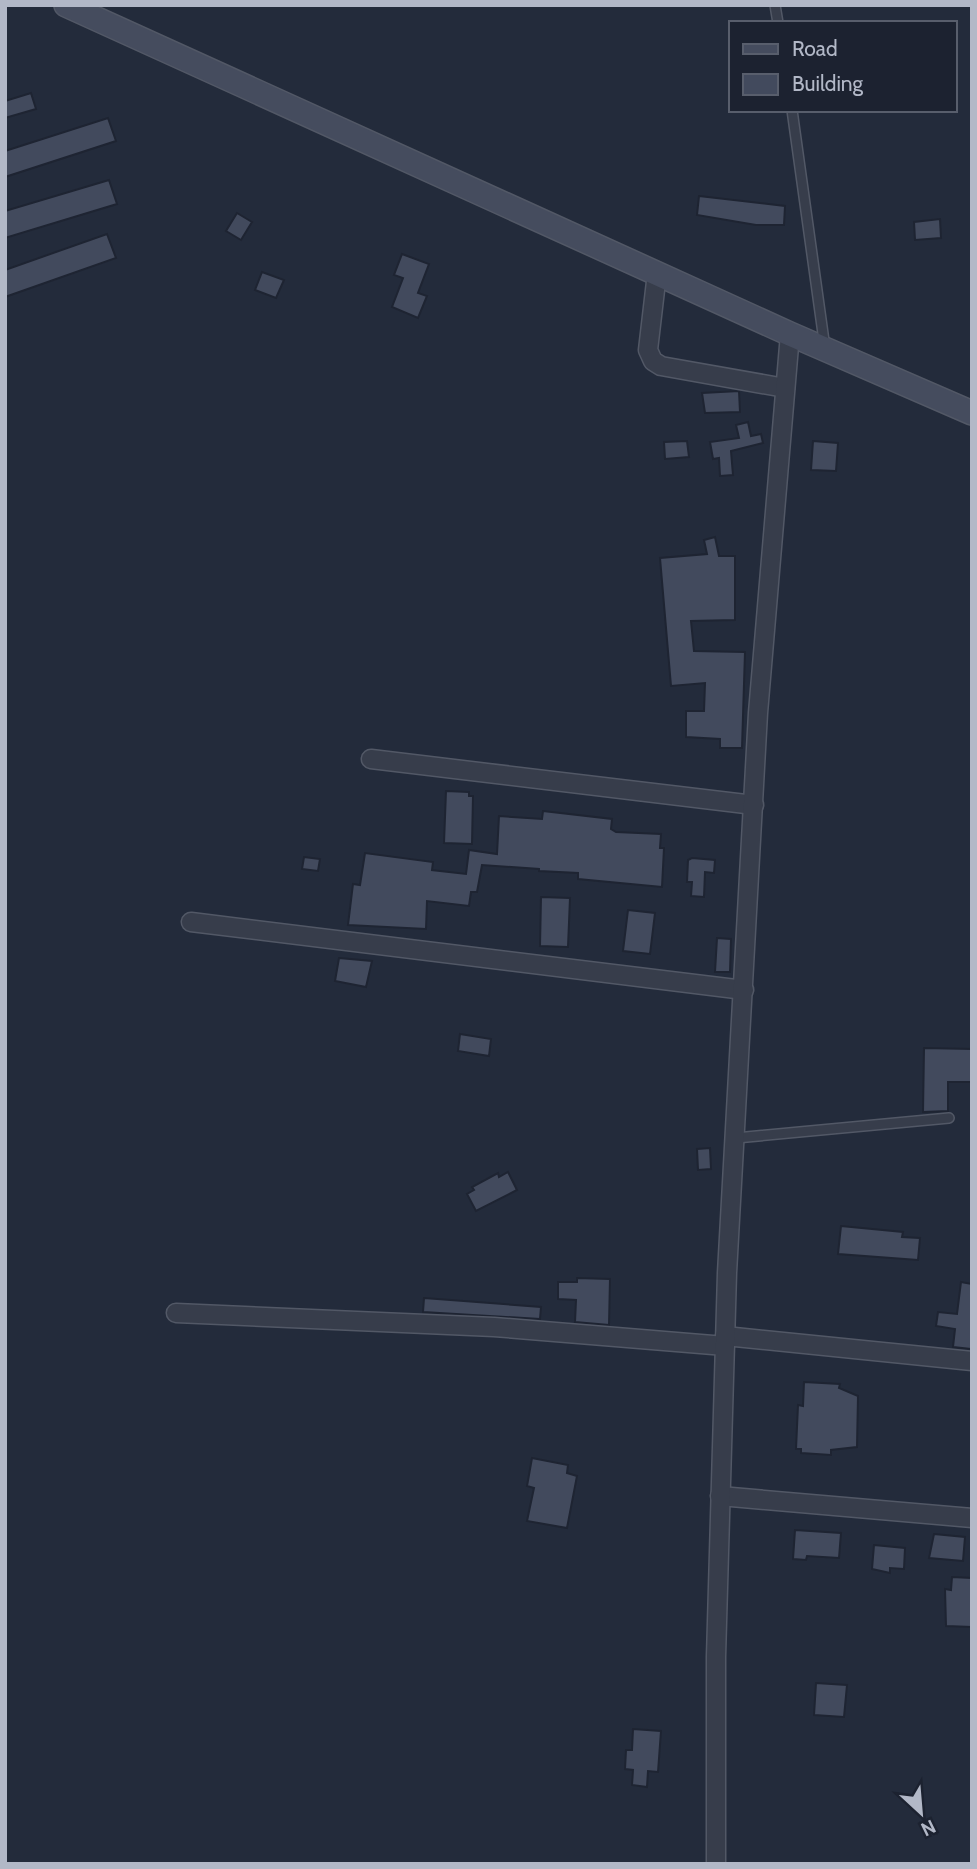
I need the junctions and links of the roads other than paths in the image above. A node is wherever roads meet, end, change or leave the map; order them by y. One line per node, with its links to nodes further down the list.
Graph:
1 (66, 5): 3 (street)
2 (792, 112): 5 (lane)
3 (657, 273): 4 (street); 6 (street)
4 (790, 334): 5 (street); 6 (street)
5 (825, 349): 7 (street)
6 (785, 388): 9 (street)
7 (972, 413)
8 (371, 759): 9 (street)
9 (754, 805): 11 (street)
10 (191, 922): 11 (street)
11 (744, 990): 13 (street)
12 (949, 1118): 13 (lane)
13 (736, 1138): 15 (street)
14 (176, 1313): 15 (street)
15 (725, 1341): 16 (street); 17 (street)
16 (972, 1361)
17 (720, 1496): 18 (street); 19 (street)
18 (972, 1518)
19 (716, 1864)

